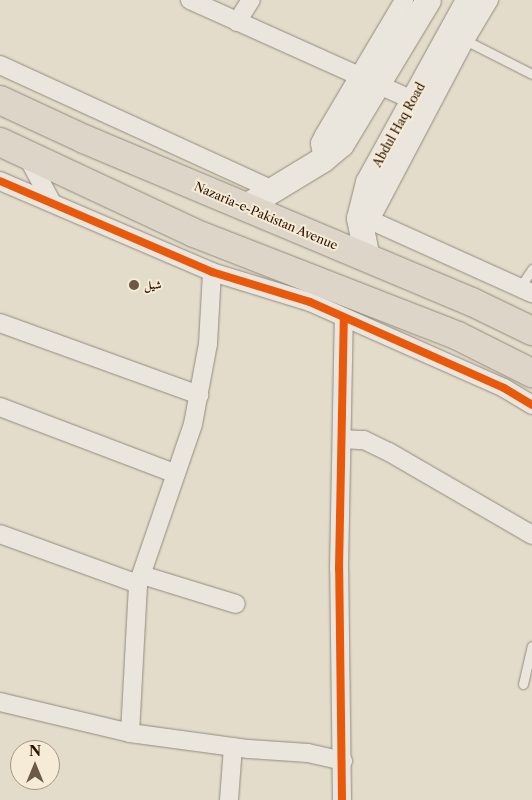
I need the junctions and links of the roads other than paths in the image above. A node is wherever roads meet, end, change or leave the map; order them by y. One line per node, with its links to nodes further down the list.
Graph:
1 (190, 0): 7 (street)
2 (251, 0): 7 (street)
3 (404, 0): 11 (street)
4 (428, 0): 11 (main road)
5 (468, 0): 8 (main road, Abdul Haq Road)
6 (489, 0): 8 (street)
7 (237, 22): 11 (street)
8 (458, 35): 10 (lane); 13 (main road, Abdul Haq Road); 20 (street)
9 (0, 65): 17 (street)
10 (532, 74)
11 (368, 80): 13 (street); 17 (main road)
12 (0, 100): 19 (main road, Nazaria-e-Pakistan Avenue)
13 (412, 100): 20 (main road, Abdul Haq Road)
14 (0, 142): 15 (main road)
15 (27, 156): 18 (street); 24 (main road)
16 (0, 181): 18 (street)
17 (273, 190): 19 (main road)
18 (52, 204): 23 (street)
19 (244, 207): 21 (main road, Nazaria-e-Pakistan Avenue)
20 (364, 219): 21 (main road, Abdul Haq Road); 25 (street)
21 (367, 258): 28 (main road, Nazaria-e-Pakistan Avenue)
22 (532, 269): 25 (lane)
23 (212, 272): 24 (street); 30 (street)
24 (291, 284): 26 (street); 29 (main road)
25 (526, 290)
26 (344, 318): 31 (street); 33 (street)
27 (0, 323): 30 (street)
28 (532, 331)
29 (532, 373)
30 (199, 395): 34 (street)
31 (532, 405)
32 (0, 407): 34 (street)
33 (342, 439): 36 (street); 44 (street)
34 (176, 474): 37 (street)
35 (0, 534): 37 (street)
36 (532, 536)
37 (140, 580): 38 (street); 42 (street)
38 (236, 604)
39 (532, 646): 40 (lane)
40 (522, 684)
41 (0, 702): 42 (street)
42 (130, 733): 43 (street)
43 (233, 747): 44 (street); 45 (street)
44 (343, 761): 46 (street)
45 (229, 800)
46 (342, 800)

